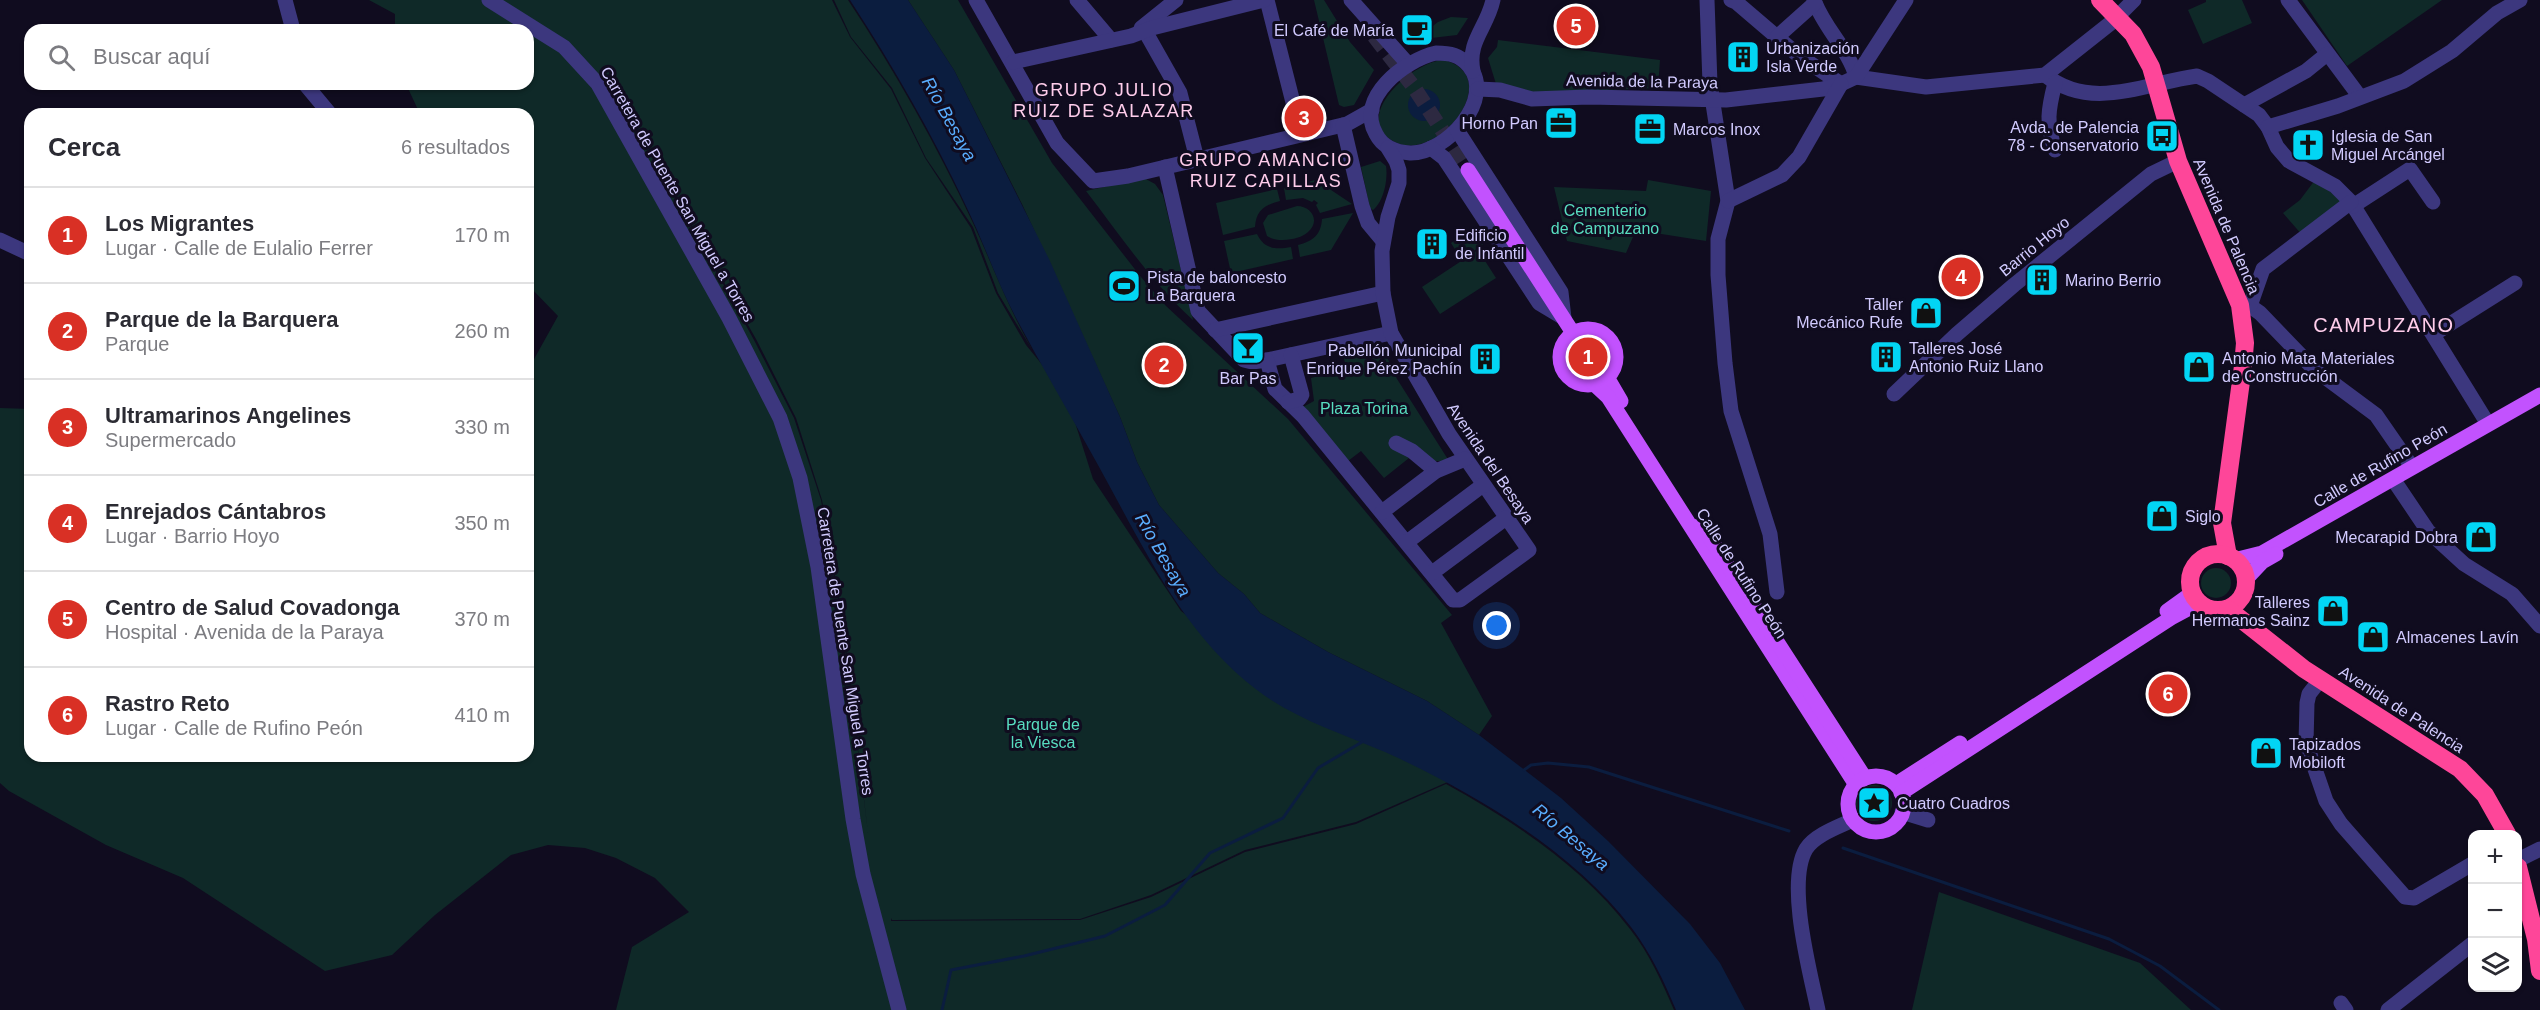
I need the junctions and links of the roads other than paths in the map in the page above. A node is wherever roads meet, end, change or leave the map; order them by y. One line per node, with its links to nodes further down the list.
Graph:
1 (285, 0): 19 (street)
2 (489, 0): 20 (street, Carretera de Puente San Miguel a Torres)
3 (976, 0): 28 (street)
4 (1177, 0): 18 (street); 22 (street)
5 (1265, 0): 18 (street); 46 (street)
6 (1351, 0): 29 (street)
7 (1494, 0): 24 (street)
8 (1707, 0): 38 (street)
9 (1731, 0): 23 (street)
10 (1906, 0): 31 (street)
11 (2100, 0): 17 (highway, Avenida de Palencia)
12 (2134, 0): 17 (street)
13 (2288, 0): 27 (street)
14 (2520, 0): 37 (street)
15 (1084, 2): 25 (street)
16 (1815, 2): 23 (street); 31 (street)
17 (2118, 16): 32 (street); 34 (highway, Avenida de Palencia)
18 (1192, 18): 22 (street)
19 (291, 24)
20 (527, 24)
21 (534, 28): 111 (street, Carretera de Puente San Miguel a Torres)
22 (1138, 33): 25 (street); 51 (street)
23 (1777, 37): 33 (street)
24 (1476, 38): 26 (street); 30 (street)
25 (1111, 39): 28 (street)
26 (1450, 53): 29 (street); 30 (street)
27 (2327, 54): 37 (street); 39 (street)
28 (1013, 62): 53 (street)
29 (1408, 64): 41 (street)
30 (1473, 71): 35 (street)
31 (1856, 77): 32 (street); 33 (street, Avenida de la Paraya)
32 (2050, 79): 34 (street); 49 (street)
33 (1841, 84): 38 (street, Avenida de la Paraya); 56 (street)
34 (2156, 84): 39 (street); 52 (highway, Avenida de Palencia)
35 (1478, 89): 38 (street, Avenida de la Paraya); 44 (street)
36 (310, 90): 40 (street)
37 (2360, 97): 43 (street)
38 (1713, 100): 56 (street)
39 (2244, 105): 43 (street)
40 (325, 108)
41 (1372, 110): 42 (street); 45 (street)
42 (1345, 125): 45 (street); 46 (street); 60 (street)
43 (2268, 127): 58 (street)
44 (1457, 130): 48 (street); 65 (street)
45 (1374, 131): 47 (street)
46 (1301, 134): 51 (street)
47 (1388, 148): 50 (street); 55 (street)
48 (1431, 148): 50 (street); 65 (street)
49 (2055, 150)
50 (1415, 153): 55 (street)
51 (1197, 159): 53 (street)
52 (2178, 161): 64 (highway, Avenida de Palencia); 73 (street, Barrio Hoyo)
53 (1165, 166): 66 (street)
54 (1468, 170): 65 (main road)
55 (1399, 183): 60 (street, Avenida del Besaya)
56 (1728, 201): 92 (street)
57 (2433, 202): 58 (street)
58 (2352, 204): 64 (street); 69 (street)
59 (0, 240): 61 (street)
60 (1383, 241): 63 (street, Avenida del Besaya)
61 (24, 251)
62 (2515, 283): 69 (street)
63 (1383, 293): 66 (street); 67 (street, Avenida del Besaya)
64 (2245, 306): 80 (street); 86 (highway, Avenida de Palencia)
65 (1564, 318): 68 (main road)
66 (1215, 330): 71 (street)
67 (1391, 333): 70 (street); 79 (street, Avenida del Besaya)
68 (1573, 333): 72 (main road); 72 (main road)
69 (2434, 334): 77 (street)
70 (1291, 355): 71 (street); 75 (street)
71 (1267, 360): 75 (street)
72 (1601, 381): 97 (main road, Calle de Rufino Peón)
73 (1894, 394)
74 (2540, 395): 77 (main road, Calle de Rufino Peón)
75 (1288, 402): 84 (street)
76 (2540, 404): 83 (main road, Calle de Rufino Peón)
77 (2488, 424): 80 (main road, Calle de Rufino Peón)
78 (1396, 443): 81 (street)
79 (1465, 459): 81 (street); 82 (street, Avenida del Besaya)
80 (2412, 467): 89 (main road, Calle de Rufino Peón)
81 (1436, 471): 84 (street)
82 (1483, 485): 85 (street, Avenida del Besaya); 87 (street)
83 (2397, 485): 91 (main road, Calle de Rufino Peón); 95 (street)
84 (1382, 512): 87 (street)
85 (1506, 518): 90 (street); 90 (street, Avenida del Besaya)
86 (2222, 523): 88 (highway, Avenida de Palencia); 89 (highway, Avenida de Palencia)
87 (1407, 542): 90 (street)
88 (2209, 555): 89 (highway); 93 (highway)
89 (2231, 558): 91 (highway)
90 (1432, 573)
91 (2246, 579): 94 (highway)
92 (1777, 592)
93 (2195, 598): 94 (highway); 98 (main road)
94 (2234, 604): 96 (highway, Avenida de Palencia)
95 (2540, 626)
96 (2320, 680): 102 (highway, Avenida de Palencia); 105 (street)
97 (1861, 782): 98 (main road); 100 (main road)
98 (1899, 789): 99 (main road)
99 (1902, 812): 100 (main road); 101 (street)
100 (1853, 820): 112 (street)
101 (1928, 820)
102 (2505, 830)
103 (2540, 849): 104 (street)
104 (2522, 858)
105 (2468, 866)
106 (2519, 884): 107 (highway)
107 (2524, 922): 108 (highway)
108 (2538, 940): 110 (highway)
109 (2468, 947): 113 (street)
110 (2540, 971)
111 (899, 1010)
112 (1818, 1010)
113 (2388, 1010)

